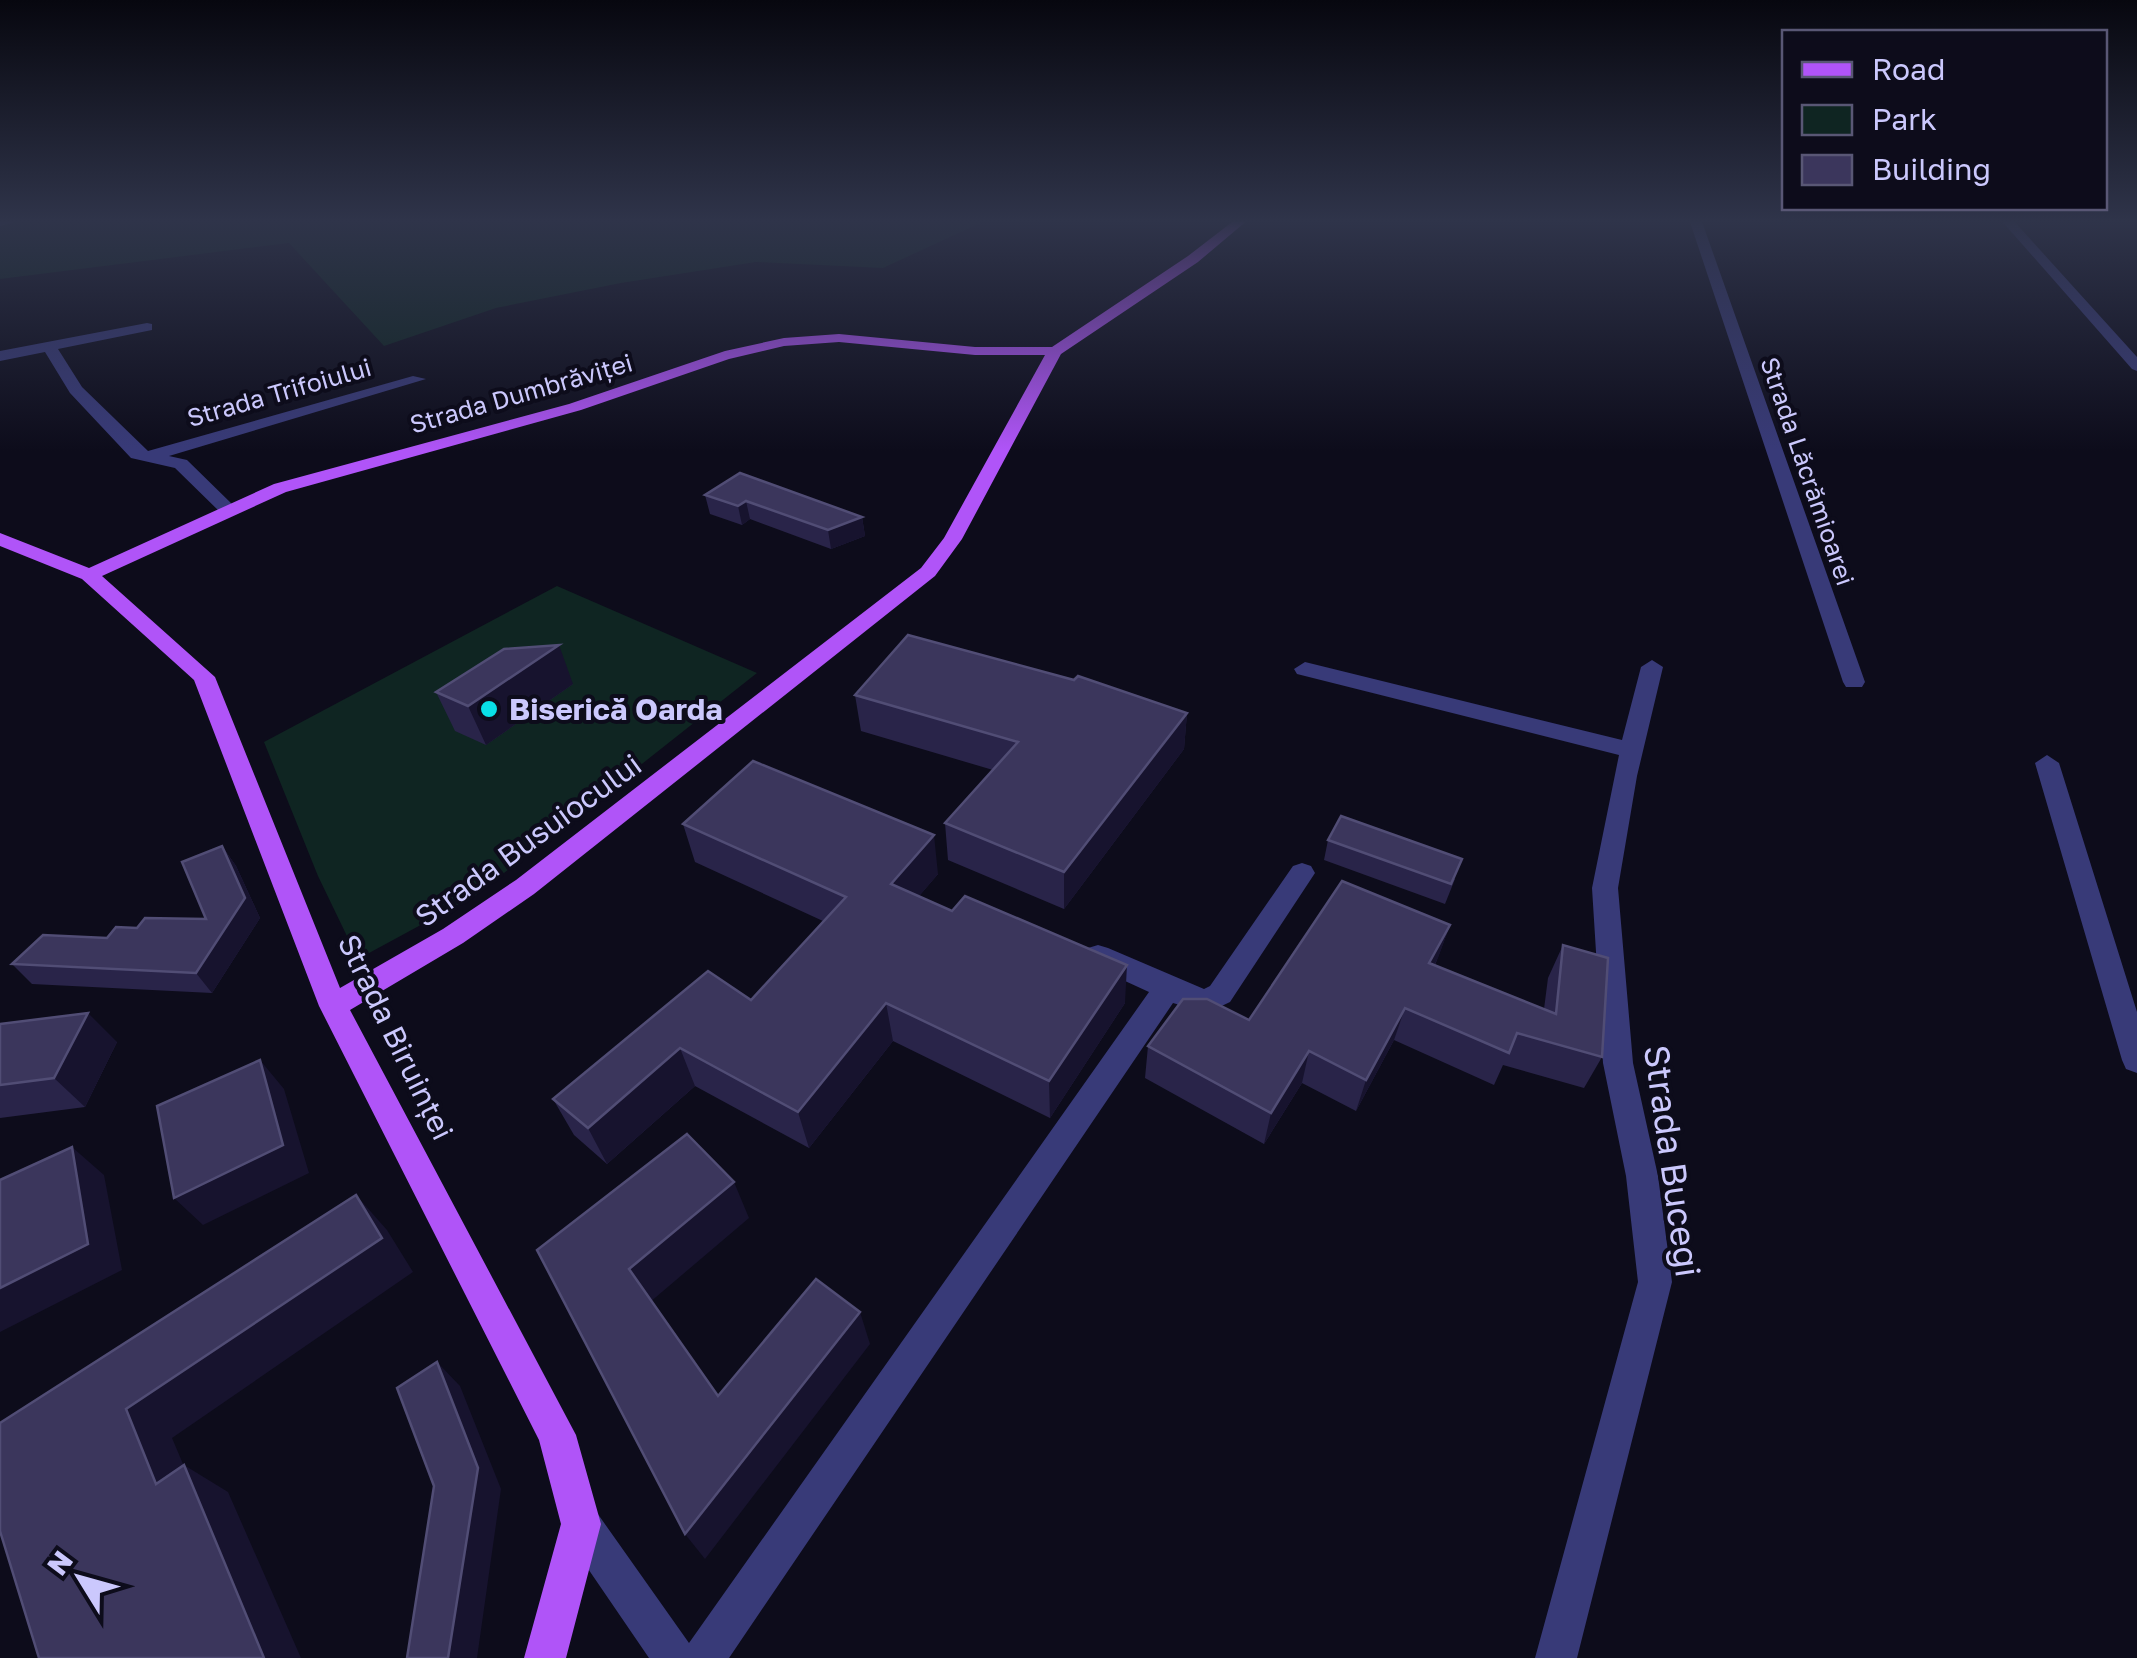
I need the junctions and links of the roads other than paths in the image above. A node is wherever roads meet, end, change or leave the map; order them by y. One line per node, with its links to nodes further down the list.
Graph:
1 (1137, 296): 6 (main road)
2 (1722, 296): 16 (street, Strada Lăcrămioarei)
3 (2075, 296): 8 (street)
4 (148, 327): 5 (street)
5 (50, 348): 7 (street); 10 (street, Strada Trifoiului)
6 (1055, 351): 11 (main road, Strada Dumbrăviței); 22 (main road, Strada Busuiocului)
7 (0, 356)
8 (2137, 366)
9 (418, 379): 10 (street, Strada Trifoiului)
10 (154, 455): 11 (street, Strada Trifoiului)
11 (228, 510): 13 (main road, Strada Dumbrăviței)
12 (0, 539): 13 (main road, Strada Biruinței)
13 (89, 575): 22 (main road, Strada Biruinței)
14 (1652, 667): 17 (street, Strada Bucegi)
15 (1304, 670): 17 (street)
16 (1854, 682)
17 (1630, 750): 28 (street, Strada Bucegi)
18 (2047, 763): 23 (street)
19 (1302, 873): 21 (street)
20 (1080, 948): 21 (street)
21 (1168, 987): 27 (street)
22 (333, 1006): 24 (main road, Strada Biruinței)
23 (2137, 1060)
24 (581, 1524): 25 (main road); 26 (street)
25 (545, 1658)
26 (674, 1658)
27 (704, 1658)
28 (1556, 1658)

